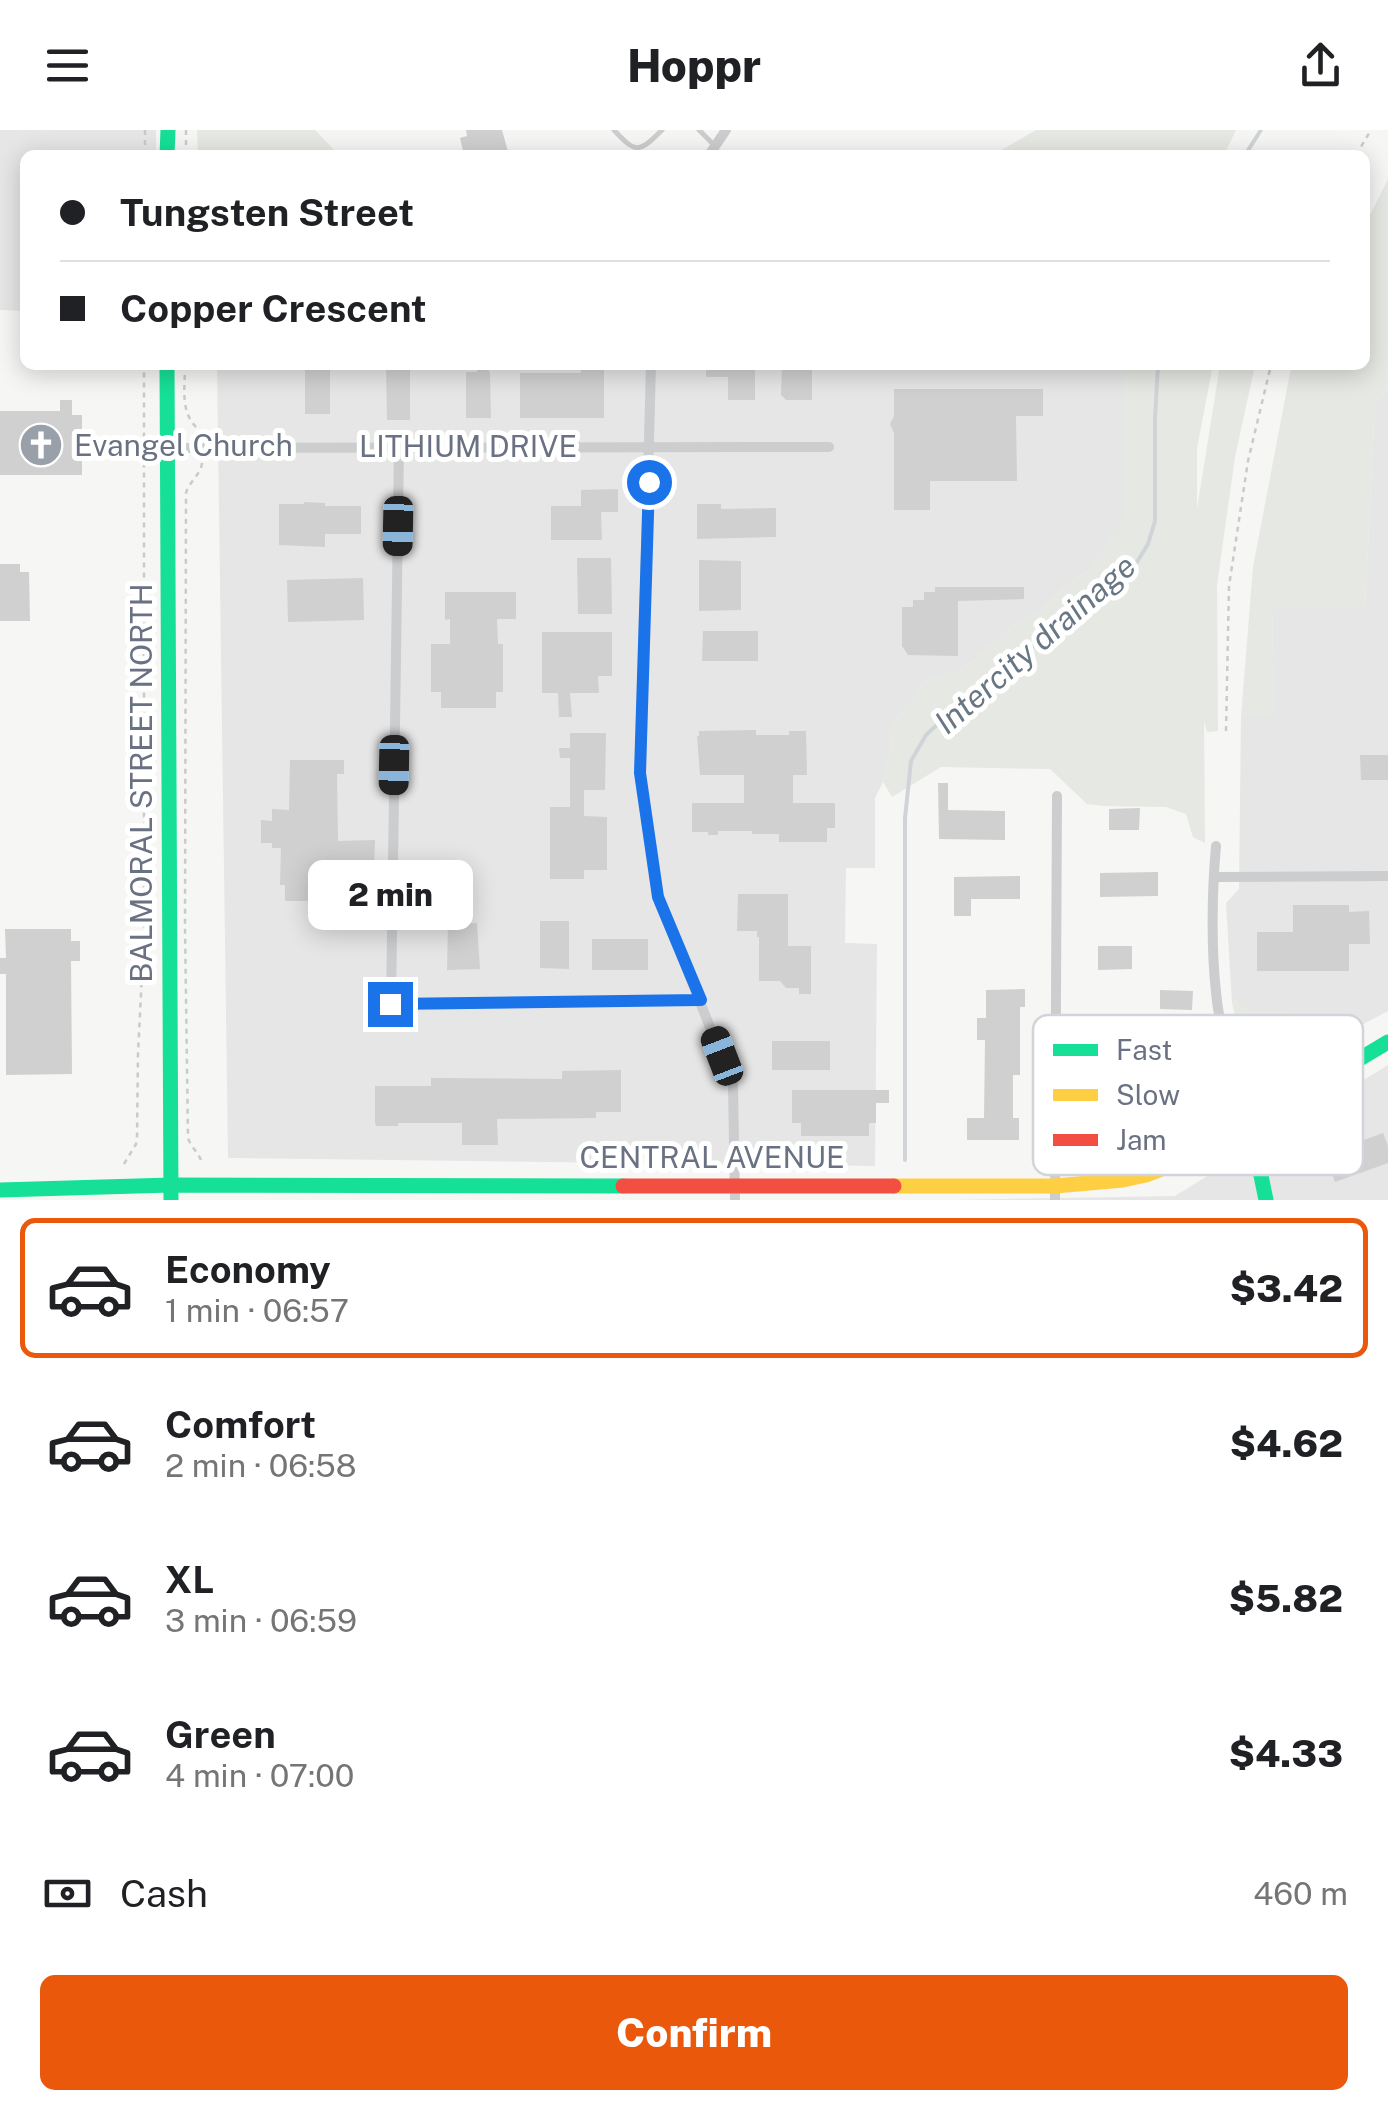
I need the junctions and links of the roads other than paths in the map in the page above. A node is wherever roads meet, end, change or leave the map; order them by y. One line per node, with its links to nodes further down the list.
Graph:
1 (614, 130): 2 (lane)
2 (662, 130)
3 (700, 130): 5 (lane)
4 (726, 130): 5 (street)
5 (712, 150)
6 (168, 370): 11 (main road, BALMORAL STREET NORTH)
7 (651, 370): 9 (street)
8 (399, 446): 9 (street, LITHIUM DRIVE); 11 (street, LITHIUM DRIVE); 16 (street)
9 (650, 446): 10 (street, LITHIUM DRIVE); 16 (street)
10 (829, 447)
11 (167, 448): 24 (main road, BALMORAL STREET NORTH)
12 (1056, 796): 17 (street)
13 (1216, 846): 15 (street)
14 (1388, 876): 15 (street)
15 (1214, 877): 18 (street)
16 (701, 1000): 25 (street)
17 (1055, 1015)
18 (1221, 1015)
19 (1388, 1042): 20 (main road, CENTRAL AVENUE)
20 (1363, 1057)
21 (1146, 1175): 26 (main road, CENTRAL AVENUE)
22 (1261, 1175): 27 (main road)
23 (0, 1190): 24 (main road, CENTRAL AVENUE)
24 (171, 1192): 25 (main road, CENTRAL AVENUE)
25 (735, 1192): 26 (main road, CENTRAL AVENUE)
26 (1055, 1193)
27 (1266, 1200)

